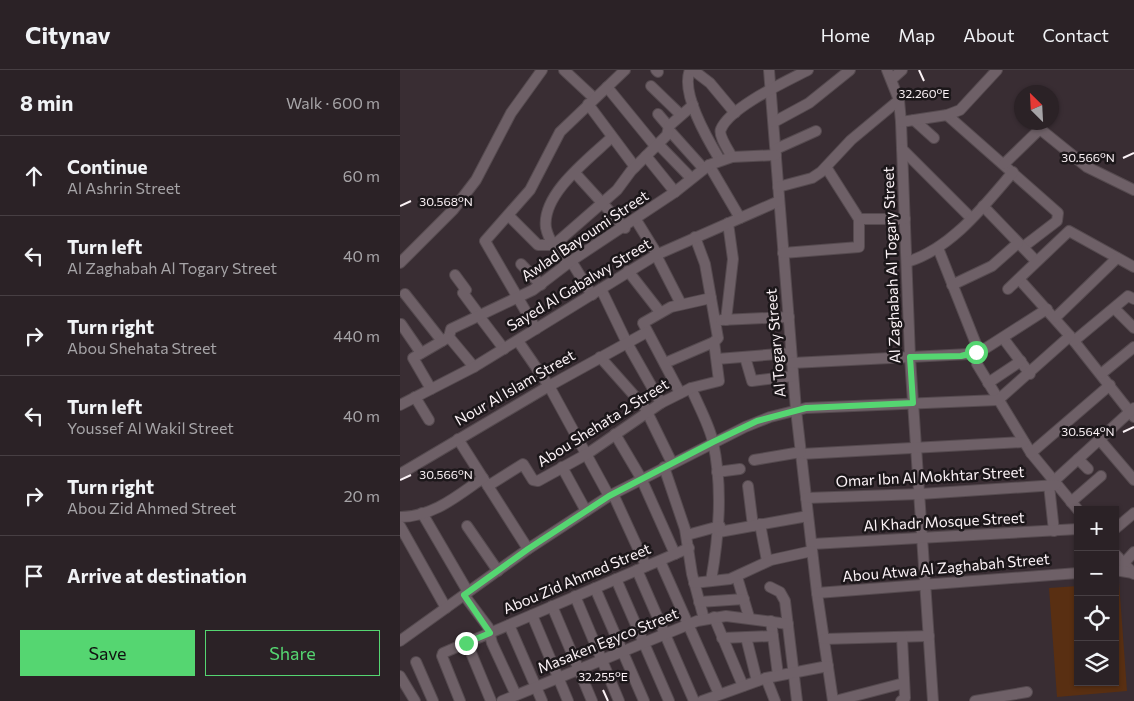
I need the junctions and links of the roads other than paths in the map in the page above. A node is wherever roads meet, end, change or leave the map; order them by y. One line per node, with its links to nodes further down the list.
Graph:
1 (542, 70): 64 (street)
2 (564, 70): 15 (street)
3 (626, 70): 12 (street)
4 (691, 70): 16 (street); 18 (street)
5 (769, 70): 13 (street, Al Togary Street)
6 (808, 70): 13 (street)
7 (902, 70): 10 (street)
8 (997, 70): 20 (street)
9 (848, 71): 22 (street)
10 (889, 74): 14 (street, Al Zaghabah Al Togary Street)
11 (651, 86): 19 (street)
12 (607, 87): 15 (street); 28 (street)
13 (771, 90): 18 (street); 22 (street, Al Togary Street)
14 (898, 100): 23 (street, Al Zaghabah Al Togary Street); 37 (street)
15 (591, 101): 26 (street); 47 (street)
16 (693, 105): 19 (street); 33 (street)
17 (658, 114): 24 (street)
18 (735, 114): 32 (street)
19 (681, 115): 24 (street)
20 (948, 115): 21 (street); 34 (street)
21 (914, 120): 23 (street); 27 (street)
22 (774, 122): 30 (street, Al Togary Street)
23 (901, 122): 29 (street, Al Zaghabah Al Togary Street)
24 (669, 128): 28 (street); 36 (street)
25 (816, 131): 30 (street)
26 (612, 137): 35 (street); 39 (street)
27 (934, 138)
28 (657, 145): 31 (street); 40 (street)
29 (902, 149): 49 (street); 51 (street, Al Zaghabah Al Togary Street)
30 (776, 152): 32 (street, Awlad Bayoumi Street); 41 (street, Al Togary Street)
31 (646, 156): 35 (street); 43 (street)
32 (732, 157): 33 (street, Awlad Bayoumi Street)
33 (720, 160): 36 (street, Awlad Bayoumi Street)
34 (1004, 164): 38 (street); 42 (street)
35 (634, 167): 45 (street)
36 (706, 167): 40 (street, Awlad Bayoumi Street); 48 (street)
37 (826, 167): 41 (street); 50 (street)
38 (1013, 172): 46 (street); 56 (street)
39 (575, 173): 45 (street); 57 (street)
40 (691, 178): 43 (street, Awlad Bayoumi Street)
41 (778, 187): 44 (street, Al Togary Street)
42 (1134, 190)
43 (675, 192): 52 (street, Awlad Bayoumi Street)
44 (779, 201): 48 (street, Sayed Al Gabalwy Street); 59 (street, Al Togary Street)
45 (604, 203): 54 (street); 57 (street)
46 (983, 206): 49 (street); 56 (street)
47 (509, 216): 57 (street); 79 (street)
48 (740, 218): 53 (street, Sayed Al Gabalwy Street)
49 (971, 218): 58 (street)
50 (859, 219): 51 (street); 59 (street)
51 (905, 219): 63 (street, Al Zaghabah Al Togary Street)
52 (636, 220): 54 (street, Awlad Bayoumi Street); 60 (street)
53 (728, 223): 55 (street, Sayed Al Gabalwy Street); 87 (street)
54 (625, 228): 65 (street, Awlad Bayoumi Street)
55 (695, 237): 60 (street, Sayed Al Gabalwy Street); 77 (street)
56 (1021, 245): 62 (street); 72 (street)
57 (554, 246): 65 (street)
58 (938, 248): 63 (street); 72 (street)
59 (783, 253): 85 (street, Al Togary Street)
60 (656, 255): 68 (street, Sayed Al Gabalwy Street); 80 (street)
61 (1117, 258): 62 (street); 67 (street); 86 (street)
62 (1036, 261): 70 (street)
63 (907, 262): 104 (street, Al Zaghabah Al Togary Street)
64 (400, 263)
65 (570, 263): 71 (street, Awlad Bayoumi Street); 76 (street)
66 (521, 264): 71 (street)
67 (1134, 267)
68 (628, 271): 73 (street, Sayed Al Gabalwy Street); 83 (street)
69 (455, 274): 84 (street)
70 (1018, 279): 74 (street); 81 (street)
71 (541, 285): 79 (street, Awlad Bayoumi Street)
72 (952, 285): 100 (street)
73 (601, 289): 76 (street, Sayed Al Gabalwy Street); 97 (street)
74 (1008, 289)
75 (405, 294): 93 (street)
76 (592, 295): 90 (street, Sayed Al Gabalwy Street)
77 (711, 298): 80 (street); 87 (street)
78 (1134, 299): 82 (street)
79 (517, 300): 84 (street, Awlad Bayoumi Street); 90 (street)
80 (681, 304): 83 (street)
81 (1047, 309): 86 (street); 92 (street)
82 (1115, 309): 89 (street); 94 (street)
83 (660, 312): 91 (street)
84 (480, 316): 93 (street, Awlad Bayoumi Street); 99 (street)
85 (789, 317): 87 (street); 105 (street, Al Togary Street)
86 (1055, 318): 94 (street)
87 (720, 320): 96 (street)
88 (401, 324): 101 (street)
89 (1134, 328)
90 (536, 329): 95 (street, Sayed Al Gabalwy Street)
91 (647, 332): 97 (street, Nour Al Islam Street); 108 (street)
92 (1003, 338): 100 (street); 107 (street)
93 (446, 339): 101 (street); 109 (street)
94 (1072, 339): 110 (street); 111 (street)
95 (518, 340): 99 (street, Sayed Al Gabalwy Street); 115 (street)
96 (714, 342): 106 (street); 108 (street)
97 (627, 343): 102 (street, Nour Al Islam Street); 121 (street)
98 (1134, 347): 111 (street)
99 (504, 349): 109 (street, Sayed Al Gabalwy Street)
100 (976, 352): 104 (street); 113 (street)
101 (421, 353): 117 (street)
102 (600, 357): 115 (street, Nour Al Islam Street); 125 (street)
103 (745, 357): 105 (street); 106 (street); 112 (street)
104 (910, 357): 105 (street); 122 (street, Al Zaghabah Al Togary Street)
105 (792, 358): 112 (street, Al Togary Street)
106 (716, 359): 116 (street, Abou Shehata 2 Street)
107 (1021, 361): 110 (street); 113 (street)
108 (665, 364): 118 (street)
109 (474, 366): 117 (street, Sayed Al Gabalwy Street)
110 (1030, 374): 120 (street)
111 (1101, 374): 114 (street)
112 (793, 376): 124 (street, Al Togary Street)
113 (988, 382): 120 (street)
114 (1110, 385): 126 (street); 135 (street)
115 (548, 386): 129 (street, Nour Al Islam Street); 136 (street)
116 (691, 388): 118 (street, Abou Shehata 2 Street); 131 (street)
117 (431, 389): 119 (street, Sayed Al Gabalwy Street)
118 (680, 393): 121 (street, Abou Shehata 2 Street)
119 (415, 398): 123 (street, Sayed Al Gabalwy Street); 127 (street)
120 (998, 400): 122 (street); 132 (street)
121 (661, 403): 125 (street, Abou Shehata 2 Street)
122 (913, 403): 124 (street); 133 (street, Al Zaghabah Al Togary Street)
123 (400, 405)
124 (796, 410): 131 (street); 134 (street, Al Togary Street)
125 (648, 412): 128 (street, Abou Shehata 2 Street); 139 (street)
126 (1133, 412): 130 (street)
127 (429, 420)
128 (615, 434): 136 (street, Abou Shehata 2 Street); 146 (street)
129 (458, 439): 144 (street, Nour Al Islam Street); 148 (street)
130 (1100, 439): 137 (street); 147 (street)
131 (713, 442): 139 (street); 143 (street)
132 (1024, 442): 133 (street); 135 (street)
133 (916, 448): 134 (street); 151 (street, Al Zaghabah Al Togary Street)
134 (801, 452): 138 (street); 153 (street, Al Togary Street)
135 (1031, 453): 149 (street)
136 (587, 454): 140 (street, Abou Shehata 2 Street); 152 (street)
137 (1078, 459): 142 (street); 149 (street)
138 (754, 460)
139 (668, 465): 146 (street); 167 (street)
140 (562, 467): 148 (street, Abou Shehata 2 Street); 155 (street)
141 (740, 469): 143 (street)
142 (1088, 469)
143 (717, 472): 164 (street)
144 (400, 474)
145 (1102, 476): 154 (street)
146 (641, 478): 152 (street); 173 (street)
147 (1134, 480)
148 (485, 482): 157 (street, Abou Shehata 2 Street); 171 (street)
149 (1053, 484): 151 (street, Omar Ibn Al Mokhtar Street); 154 (street); 166 (street)
150 (748, 486): 160 (street)
151 (920, 494): 153 (street, Omar Ibn Al Mokhtar Street); 168 (street, Al Zaghabah Al Togary Street)
152 (611, 495): 155 (street); 178 (street)
153 (806, 498): 158 (street, Al Togary Street)
154 (1074, 506)
155 (586, 511): 171 (street)
156 (1134, 513): 163 (street)
157 (422, 514): 159 (street, Abou Shehata 2 Street); 190 (street)
158 (808, 516): 160 (street); 170 (street, Al Togary Street)
159 (400, 517)
160 (756, 525): 164 (street); 176 (street)
161 (400, 526): 196 (street)
162 (467, 526): 179 (street)
163 (1119, 526)
164 (719, 529): 167 (street); 185 (street)
165 (1074, 529): 166 (street, Al Khadr Mosque Street)
166 (1054, 531): 168 (street, Al Khadr Mosque Street)
167 (686, 535): 169 (street)
168 (922, 539): 170 (street, Al Khadr Mosque Street); 187 (street, Al Zaghabah Al Togary Street)
169 (689, 548): 173 (street, Abou Zid Ahmed Street); 186 (street)
170 (812, 548): 176 (street, Al Khadr Mosque Street); 191 (street, Al Togary Street)
171 (528, 549): 179 (street)
172 (1134, 552): 177 (street)
173 (675, 554): 175 (street, Abou Zid Ahmed Street)
174 (1119, 558): 177 (street)
175 (660, 561): 178 (street, Abou Zid Ahmed Street); 201 (street)
176 (767, 561): 183 (street, Al Khadr Mosque Street)
177 (1124, 563): 182 (street)
178 (642, 568): 184 (street, Abou Zid Ahmed Street); 205 (street)
179 (498, 571): 190 (street)
180 (1119, 571): 182 (street)
181 (1074, 573): 187 (street, Abou Atwa Al Zaghabah Street)
182 (1133, 573)
183 (737, 577): 185 (street, Al Khadr Mosque Street); 193 (street)
184 (616, 579): 189 (street, Abou Zid Ahmed Street); 214 (street)
185 (711, 581): 186 (street, Al Khadr Mosque Street)
186 (694, 583): 194 (street)
187 (925, 586): 191 (street, Abou Atwa Al Zaghabah Street); 207 (street, Al Zaghabah Al Togary Street)
188 (770, 587): 202 (street)
189 (594, 588): 192 (street, Abou Zid Ahmed Street); 215 (street)
190 (466, 593): 196 (street); 204 (street)
191 (817, 593): 212 (street, Al Togary Street)
192 (575, 596): 195 (street, Abou Zid Ahmed Street); 216 (street)
193 (744, 600): 194 (street); 199 (street)
194 (699, 602): 198 (street)
195 (552, 606): 197 (street, Abou Zid Ahmed Street); 219 (street)
196 (446, 608): 210 (street)
197 (532, 616): 203 (street, Abou Zid Ahmed Street); 223 (street)
198 (709, 618): 199 (street, Masaken Egyco Street); 201 (street, Masaken Egyco Street); 211 (street)
199 (749, 618): 200 (street, Masaken Egyco Street)
200 (771, 621): 202 (street, Masaken Egyco Street); 206 (street)
201 (688, 624): 205 (street, Masaken Egyco Street); 229 (street)
202 (788, 624): 220 (street)
203 (509, 625): 204 (street, Abou Zid Ahmed Street); 227 (street)
204 (490, 633): 213 (street, Abou Zid Ahmed Street); 230 (street)
205 (663, 634): 214 (street, Masaken Egyco Street); 241 (street)
206 (773, 636): 208 (street); 221 (street)
207 (929, 636): 209 (street); 247 (street, Al Zaghabah Al Togary Street)
208 (746, 637): 211 (street); 224 (street)
209 (902, 637): 212 (street); 225 (street)
210 (401, 638)
211 (722, 638): 226 (street)
212 (824, 639): 218 (street, Al Togary Street)
213 (466, 643): 233 (street, Abou Zid Ahmed Street); 234 (street)
214 (644, 643): 215 (street, Masaken Egyco Street); 240 (street)
215 (623, 651): 216 (street, Masaken Egyco Street); 239 (street)
216 (603, 659): 219 (street, Masaken Egyco Street); 238 (street)
217 (416, 662): 232 (street)
218 (828, 666): 220 (street); 245 (street, Al Togary Street)
219 (579, 669): 223 (street, Masaken Egyco Street); 237 (street)
220 (792, 672): 221 (street); 244 (street)
221 (778, 675): 224 (street)
222 (400, 676): 231 (street)
223 (558, 678): 227 (street, Masaken Egyco Street); 236 (street)
224 (762, 679): 226 (street); 243 (street)
225 (904, 682): 245 (street); 246 (street)
226 (743, 686): 229 (street)
227 (536, 687): 230 (street, Masaken Egyco Street); 235 (street)
228 (1028, 692): 248 (street)
229 (719, 694): 242 (street)
230 (510, 699)
231 (415, 701)
232 (433, 701)
233 (460, 701)
234 (491, 701)
235 (542, 701)
236 (568, 701)
237 (592, 701)
238 (619, 701)
239 (644, 701)
240 (669, 701)
241 (694, 701)
242 (702, 701)
243 (775, 701)
244 (797, 701)
245 (834, 701)
246 (901, 701)
247 (933, 701)
248 (975, 701)

